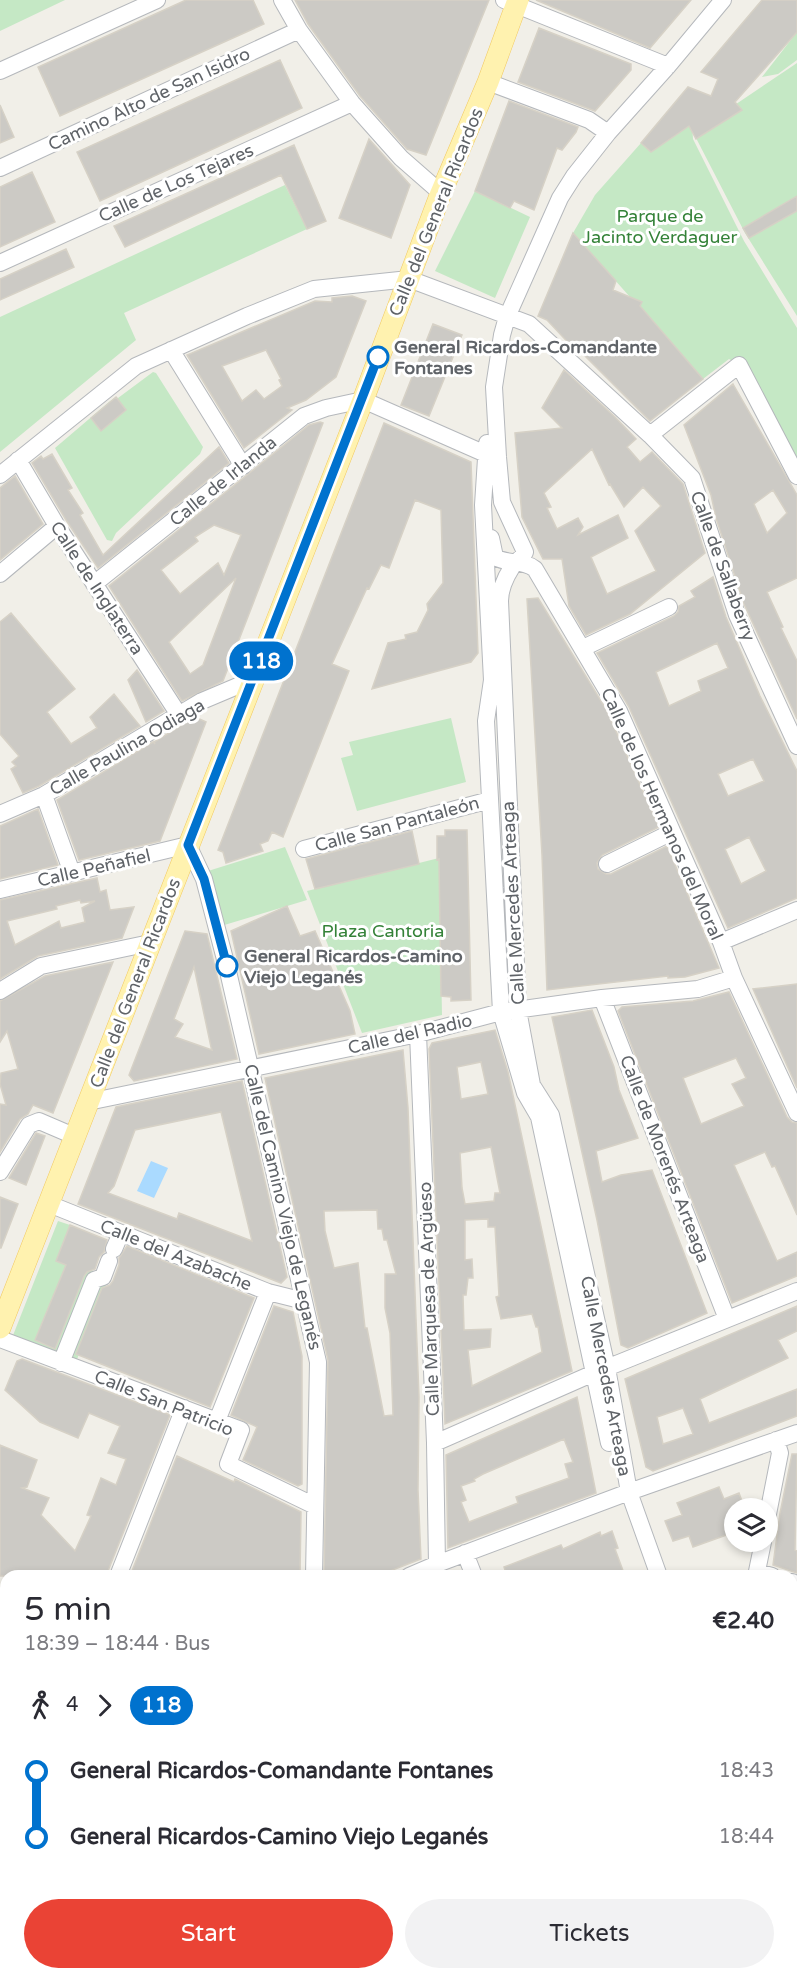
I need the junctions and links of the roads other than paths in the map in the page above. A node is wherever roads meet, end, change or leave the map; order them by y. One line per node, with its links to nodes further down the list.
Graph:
1 (157, 0): 7 (street)
2 (282, 0): 5 (street)
3 (723, 0): 6 (street)
4 (513, 2): 6 (street); 8 (main road, Calle del General Ricardos)
5 (299, 30): 9 (street); 11 (street, Camino Alto de San Isidro)
6 (668, 66): 10 (street)
7 (0, 71)
8 (488, 82): 10 (street); 12 (main road, Calle del General Ricardos)
9 (352, 103): 12 (street); 13 (street, Calle de Los Tejares)
10 (608, 133): 15 (street)
11 (0, 168)
12 (441, 193): 14 (main road, Calle del General Ricardos)
13 (0, 263)
14 (409, 279): 15 (street, Calle de Sallaberry); 16 (street); 17 (main road, Calle del General Ricardos)
15 (507, 317): 18 (street, Calle de Sallaberry); 19 (street, Calle Mercedes Arteaga); 26 (street)
16 (171, 350): 20 (street); 21 (street)
17 (363, 400): 19 (street); 21 (street, Calle de Irlanda); 31 (main road, Calle del General Ricardos)
18 (650, 435): 23 (street); 33 (street, Calle de Sallaberry)
19 (488, 455): 24 (street, Calle Mercedes Arteaga)
20 (18, 460): 22 (street); 25 (street, Calle de Inglaterra)
21 (243, 466): 28 (street, Calle de Irlanda)
22 (0, 475)
23 (797, 476)
24 (483, 504): 26 (street, Calle Mercedes Arteaga); 35 (street, Calle Mercedes Arteaga)
25 (57, 526): 27 (street); 28 (street, Calle de Inglaterra)
26 (517, 562): 30 (street, Calle de los Hermanos del Moral); 49 (street, Calle Mercedes Arteaga)
27 (0, 574)
28 (94, 584): 32 (street, Calle de Inglaterra)
29 (669, 608): 30 (street)
30 (583, 648): 37 (street, Calle de los Hermanos del Moral)
31 (254, 679): 32 (street, Calle Paulina Odiaga); 38 (main road, Calle del General Ricardos)
32 (178, 715): 34 (street, Calle Paulina Odiaga)
33 (797, 746)
34 (44, 795): 36 (street, Calle Paulina Odiaga); 41 (street)
35 (490, 800): 39 (street, Calle San Pantaleón); 49 (street, Calle Mercedes Arteaga)
36 (0, 814)
37 (672, 832): 40 (street); 44 (street, Calle de los Hermanos del Moral)
38 (188, 845): 41 (street, Calle Peñafiel); 45 (main road, Calle del General Ricardos); 51 (street, Calle del Camino Viejo de Leganés)
39 (304, 849)
40 (607, 864)
41 (72, 873): 42 (street, Calle Peñafiel)
42 (0, 890)
43 (797, 910): 44 (street)
44 (721, 942): 46 (street, Calle de los Hermanos del Moral)
45 (150, 943): 47 (street); 52 (main road, Calle del General Ricardos)
46 (734, 978): 48 (street, Calle del Radio); 53 (street, Calle de los Hermanos del Moral)
47 (0, 991)
48 (602, 998): 49 (street, Calle del Radio); 61 (street, Calle de Morenés Arteaga)
49 (510, 1011): 50 (street, Calle del Radio); 65 (street, Calle Mercedes Arteaga)
50 (418, 1034): 51 (street, Calle del Radio); 69 (street, Calle Marquesa de Argüeso)
51 (251, 1068): 52 (street, Calle del Radio); 60 (street, Calle del Camino Viejo de Leganés)
52 (88, 1102): 54 (main road, Calle del General Ricardos)
53 (797, 1113)
54 (74, 1136): 55 (street); 56 (main road, Calle del General Ricardos)
55 (0, 1172)
56 (49, 1204): 57 (street, Calle del Azabache); 62 (main road, Calle del General Ricardos)
57 (121, 1233): 59 (street, Calle del Azabache); 64 (street)
58 (797, 1291): 61 (street)
59 (268, 1292): 60 (street, Calle del Azabache); 67 (street)
60 (304, 1301): 73 (street, Calle del Camino Viejo de Leganés)
61 (727, 1319): 65 (street)
62 (0, 1328)
63 (0, 1340): 64 (street, Calle San Patricio)
64 (61, 1363): 66 (street, Calle San Patricio)
65 (600, 1371): 69 (street); 71 (street, Calle Mercedes Arteaga)
66 (184, 1408): 67 (street, Calle San Patricio); 77 (street)
67 (217, 1420): 73 (street, Calle San Patricio)
68 (797, 1433): 70 (street)
69 (435, 1443): 76 (street, Calle Marquesa de Argüeso)
70 (784, 1450): 71 (street); 72 (street)
71 (629, 1492): 75 (street); 81 (street, Calle Mercedes Arteaga)
72 (772, 1498)
73 (315, 1506): 78 (street, Calle del Camino Viejo de Leganés)
74 (762, 1552): 82 (street)
75 (465, 1553): 76 (street); 80 (street)
76 (437, 1564): 79 (street)
77 (120, 1570)
78 (314, 1570)
79 (426, 1570)
80 (472, 1570)
81 (657, 1570)
82 (761, 1570)

